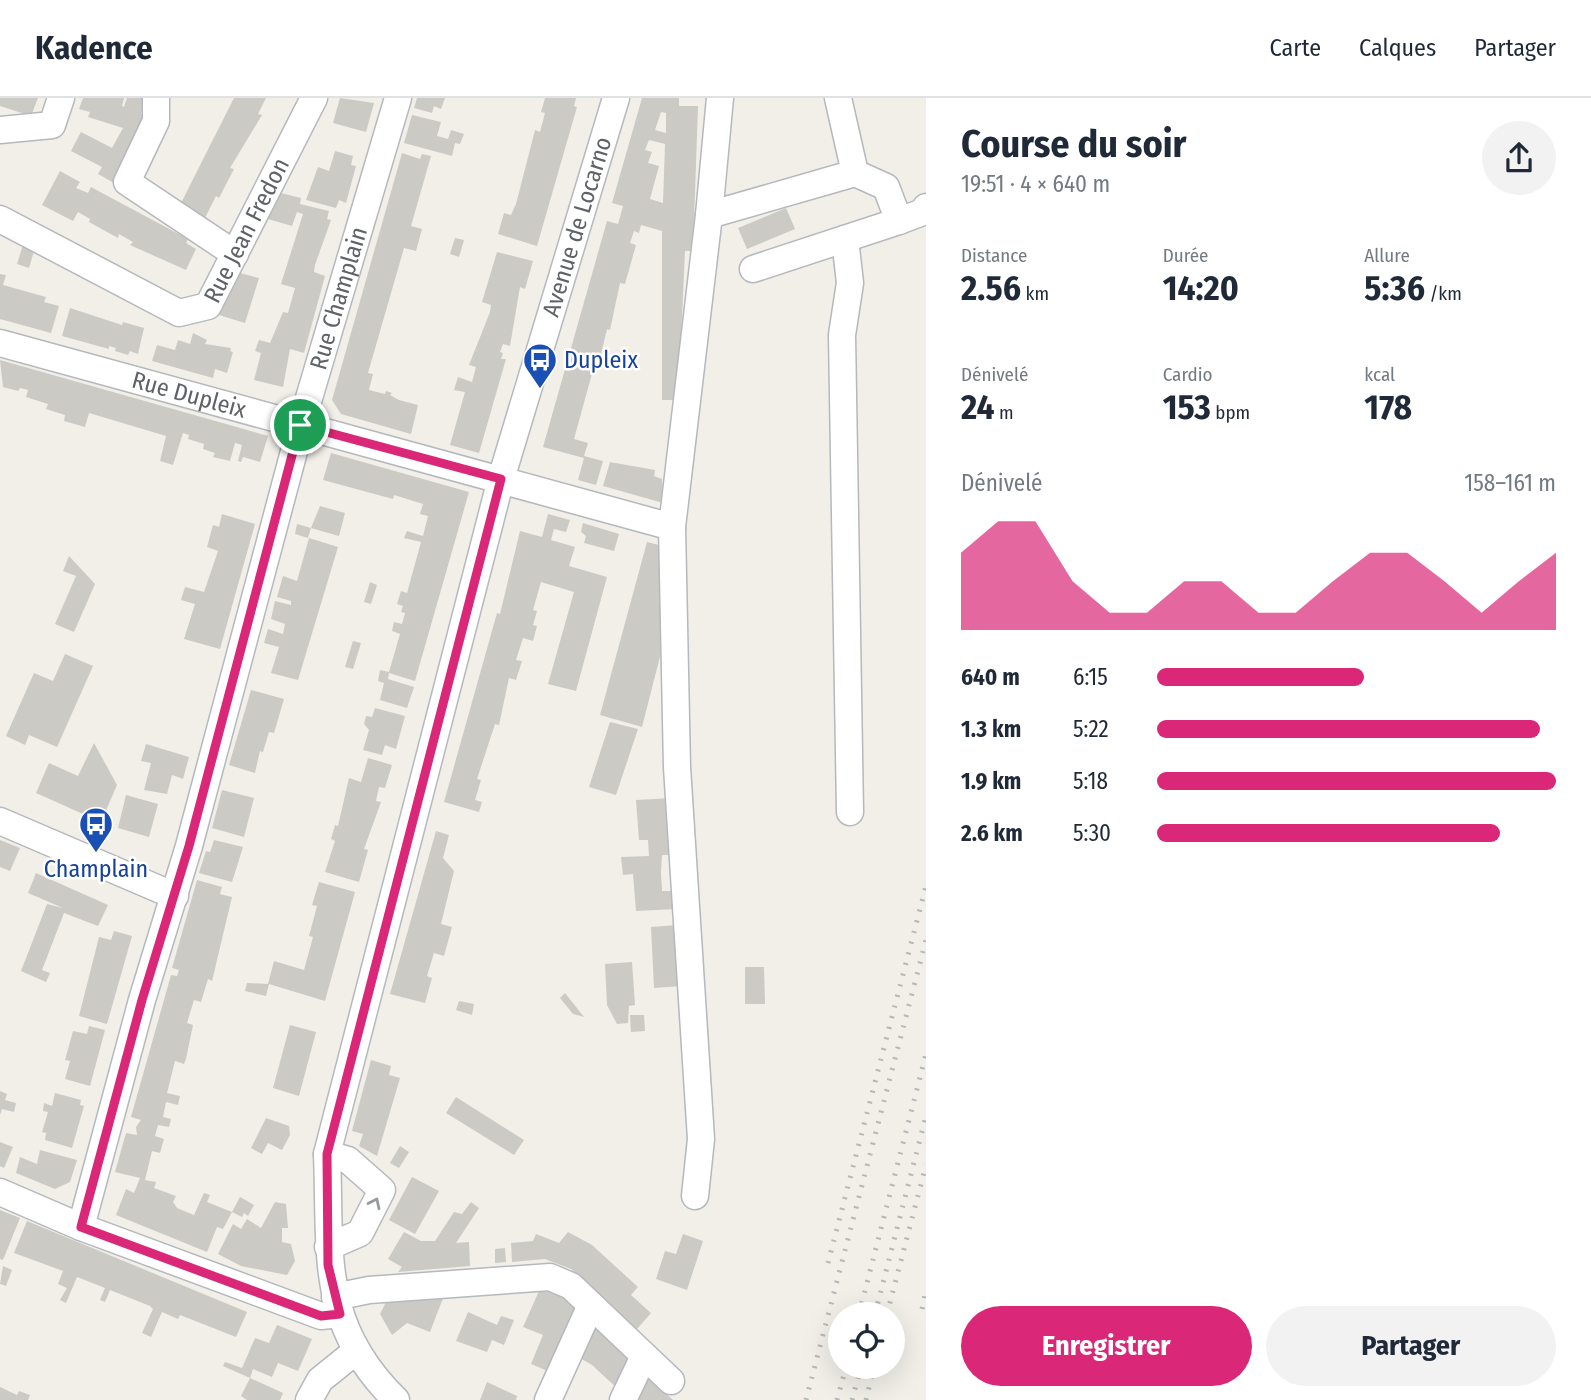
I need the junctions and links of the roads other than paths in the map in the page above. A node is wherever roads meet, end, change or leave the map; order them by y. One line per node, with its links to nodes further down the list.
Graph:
1 (61, 98): 8 (street)
2 (156, 98): 15 (street)
3 (314, 98): 15 (street, Rue Jean Fredon)
4 (398, 98): 18 (street, Rue Champlain)
5 (616, 98): 19 (street, Avenue de Locarno)
6 (720, 98): 11 (street)
7 (838, 98): 9 (street)
8 (0, 130)
9 (855, 173): 11 (street); 13 (street)
10 (926, 207): 13 (street)
11 (709, 215): 20 (street)
12 (0, 219): 15 (street, Rue Jean Fredon)
13 (899, 221): 14 (street)
14 (845, 239): 16 (street); 21 (street)
15 (235, 254)
16 (753, 269)
17 (0, 344): 18 (street, Rue Dupleix)
18 (300, 425): 19 (street, Rue Dupleix); 23 (street, Rue Champlain)
19 (501, 479): 20 (street, Rue Dupleix); 24 (street, Avenue de Locarno)
20 (672, 527): 26 (street)
21 (850, 812)
22 (0, 821): 23 (street)
23 (174, 896): 27 (street, Rue Champlain)
24 (327, 1154): 28 (street, Avenue de Locarno); 28 (street, one-way to 24)
25 (0, 1192): 27 (street)
26 (695, 1196)
27 (81, 1227): 30 (street)
28 (328, 1247): 30 (street, Avenue de Locarno)
29 (591, 1305): 30 (street); 32 (street); 36 (street)
30 (337, 1306): 31 (street, Avenue de Locarno)
31 (356, 1351): 34 (street); 35 (street, Avenue de Locarno)
32 (644, 1356): 33 (street); 37 (street)
33 (671, 1381)
34 (309, 1400)
35 (396, 1400)
36 (548, 1400)
37 (623, 1400)

